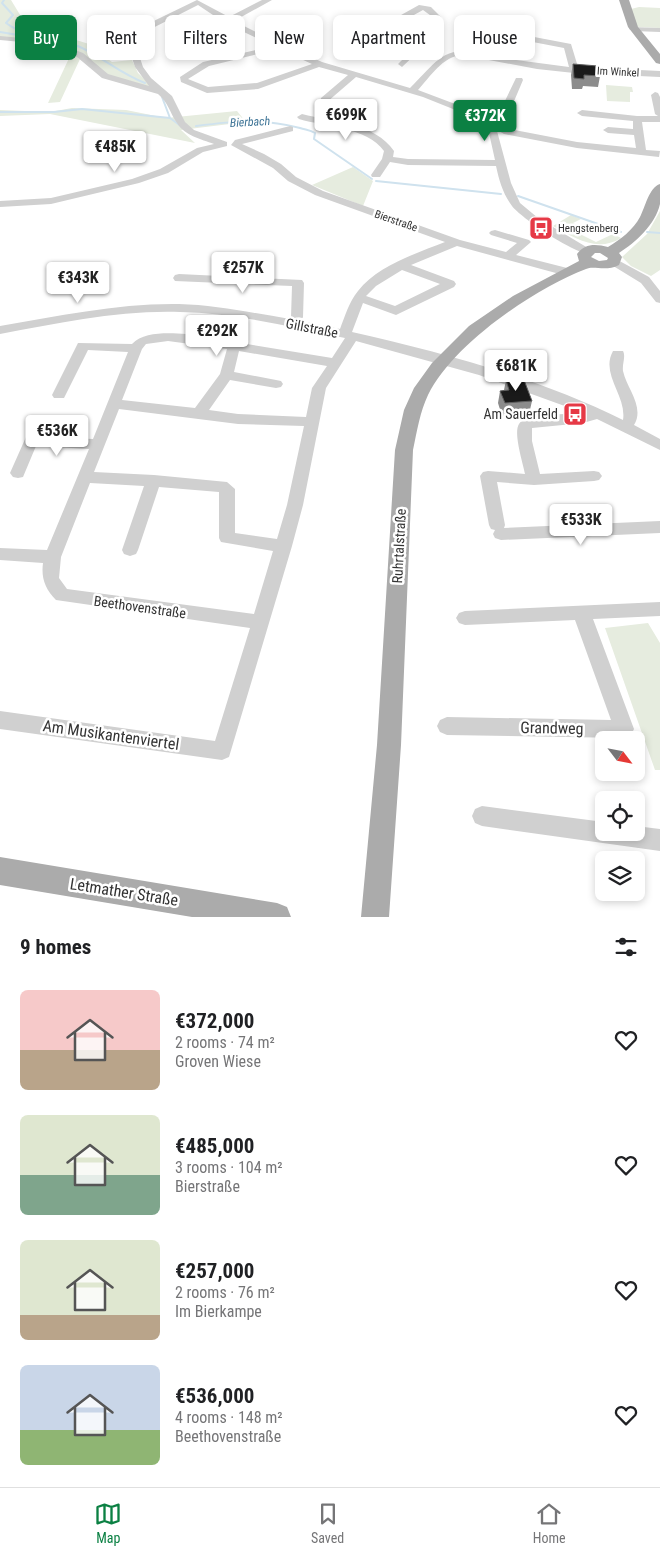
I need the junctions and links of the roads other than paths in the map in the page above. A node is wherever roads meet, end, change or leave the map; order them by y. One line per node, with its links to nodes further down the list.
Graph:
1 (268, 0): 5 (street)
2 (624, 0): 9 (main road)
3 (173, 15): 4 (street)
4 (219, 15)
5 (239, 15)
6 (408, 15): 7 (street, Im Winkel)
7 (435, 15)
8 (165, 19): 28 (street)
9 (633, 29): 10 (street); 20 (main road)
10 (660, 30)
11 (0, 38): 28 (street)
12 (535, 40): 23 (street)
13 (255, 52): 21 (street)
14 (444, 53): 16 (street, Im Winkel)
15 (454, 54): 16 (street, Im Winkel)
16 (449, 55): 27 (street)
17 (311, 60): 21 (street)
18 (407, 60): 22 (street)
19 (501, 60): 23 (street, Im Winkel)
20 (660, 61)
21 (319, 64): 24 (street)
22 (402, 64)
23 (574, 70): 25 (street, Im Winkel)
24 (353, 74): 27 (street); 30 (street)
25 (660, 74)
26 (519, 80): 38 (street)
27 (412, 91): 38 (street)
28 (163, 92): 42 (street)
29 (656, 95): 33 (street)
30 (324, 100)
31 (582, 113): 32 (street)
32 (592, 114): 35 (street); 37 (street)
33 (660, 114)
34 (302, 117): 46 (street)
35 (637, 118): 36 (street); 41 (street)
36 (660, 120)
37 (593, 124)
38 (494, 127): 44 (street); 47 (street)
39 (290, 129): 43 (street)
40 (608, 130): 41 (street)
41 (637, 132): 44 (street)
42 (224, 144): 43 (street); 50 (street)
43 (237, 144): 52 (street, Bierstraße)
44 (641, 152): 45 (street)
45 (658, 154)
46 (388, 158): 47 (street); 48 (street)
47 (500, 163): 54 (street)
48 (376, 175)
49 (660, 188): 55 (main road)
50 (0, 204)
51 (495, 233): 53 (street)
52 (456, 242): 53 (street, Bierstraße); 56 (street)
53 (509, 256): 57 (street, Bierstraße)
54 (588, 256): 55 (main road, Ruhrtalstraße); 57 (main road, Ruhrtalstraße)
55 (612, 257): 60 (street)
56 (402, 266): 59 (street); 59 (street)
57 (567, 272): 67 (main road, Ruhrtalstraße)
58 (179, 278): 61 (street)
59 (360, 298): 63 (street)
60 (660, 299)
61 (294, 324): 62 (street, Gillstraße); 63 (street, Gillstraße)
62 (0, 330)
63 (349, 335): 67 (street, Gillstraße); 68 (street)
64 (139, 345): 65 (street); 71 (street); 72 (street, Beethovenstraße)
65 (234, 345): 68 (street); 69 (street)
66 (618, 354): 76 (street)
67 (444, 360): 74 (street, Gillstraße); 99 (main road, Ruhrtalstraße)
68 (334, 363): 75 (street)
69 (227, 375): 70 (street); 73 (street)
70 (276, 384)
71 (59, 395)
72 (115, 404): 73 (street); 77 (street, Beethovenstraße)
73 (199, 413): 75 (street)
74 (598, 414): 76 (street, Gillstraße); 83 (street)
75 (312, 422): 85 (street)
76 (626, 427): 78 (street, Gillstraße)
77 (98, 444): 79 (street); 81 (street, Beethovenstraße)
78 (659, 444)
79 (18, 473)
80 (594, 476): 83 (street)
81 (84, 477): 82 (street); 88 (street, Beethovenstraße)
82 (154, 480): 85 (street); 86 (street)
83 (534, 480): 84 (street)
84 (660, 527)
85 (284, 546): 92 (street)
86 (130, 550)
87 (0, 554): 88 (street)
88 (53, 557): 92 (street, Beethovenstraße)
89 (660, 609): 90 (street)
90 (582, 614): 91 (street); 94 (street, Grandweg)
91 (465, 618)
92 (260, 622): 93 (street, Am Musikantenviertel)
93 (0, 720)
94 (447, 726)
95 (482, 816): 96 (street)
96 (660, 840)
97 (0, 871): 98 (main road, Letmather Straße)
98 (277, 917)
99 (375, 917)

